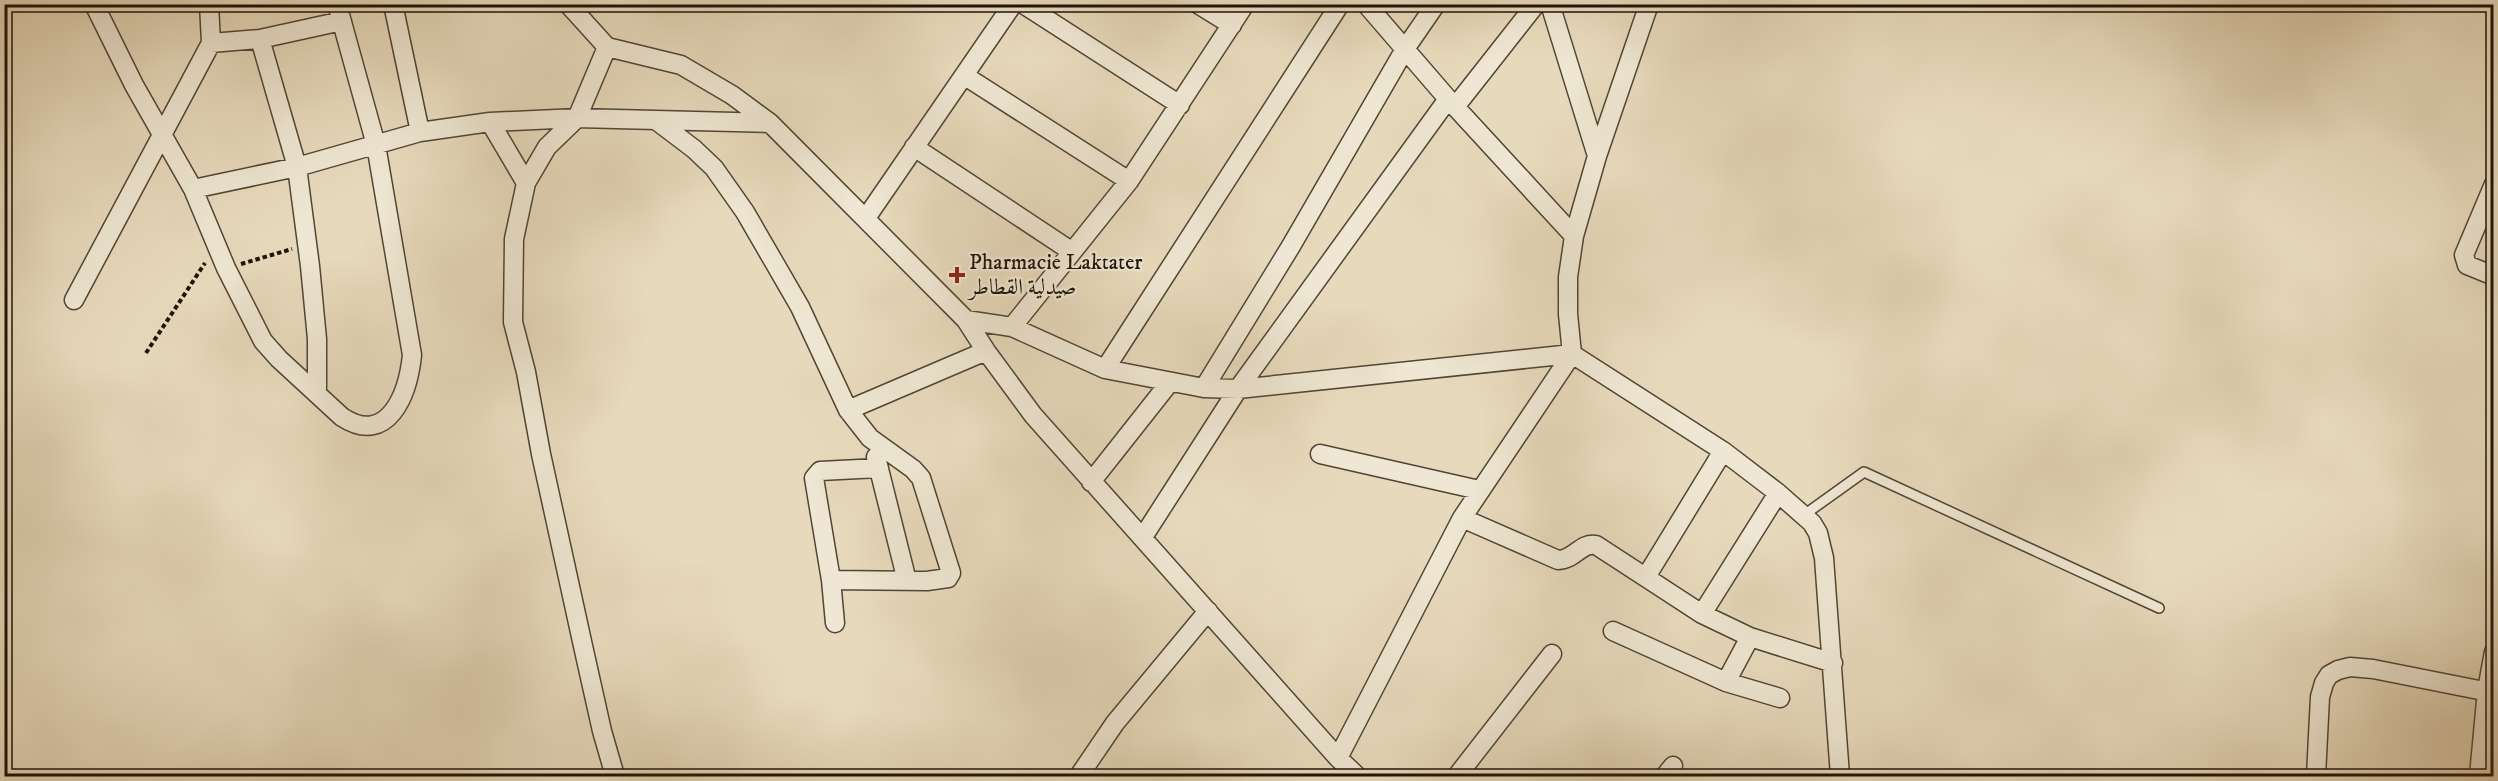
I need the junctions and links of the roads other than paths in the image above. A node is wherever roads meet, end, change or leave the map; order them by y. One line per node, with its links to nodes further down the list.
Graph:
1 (94, 4): 29 (street)
2 (209, 4): 18 (street)
3 (393, 4): 28 (street)
4 (568, 4): 19 (street)
5 (1013, 4): 21 (street)
6 (1023, 4): 23 (street)
7 (1198, 4): 16 (street)
8 (1245, 4): 16 (street)
9 (1340, 4): 47 (street)
10 (1366, 4): 20 (street)
11 (1436, 4): 20 (street)
12 (1536, 4): 22 (street)
13 (1550, 4): 32 (street)
14 (1649, 4): 32 (street)
15 (340, 13): 17 (street); 30 (street)
16 (1232, 25): 23 (street)
17 (260, 39): 18 (street); 33 (street)
18 (212, 43): 29 (street)
19 (607, 47): 24 (street); 27 (street)
20 (1405, 49): 22 (street); 49 (street)
21 (965, 76): 31 (street); 34 (street)
22 (1452, 103): 39 (street); 50 (street)
23 (1180, 105): 34 (street)
24 (577, 118): 25 (street); 26 (street); 35 (street)
25 (657, 121): 27 (street); 52 (street)
26 (490, 122): 28 (street); 35 (street)
27 (770, 123): 38 (street)
28 (420, 132): 30 (street)
29 (163, 136): 37 (street); 42 (street)
30 (375, 145): 33 (street); 51 (street)
31 (914, 147): 38 (street); 40 (street)
32 (1597, 156): 39 (street)
33 (297, 167): 37 (street); 51 (street)
34 (1129, 181): 40 (street)
35 (526, 183): 80 (street)
36 (2493, 184): 41 (street)
37 (193, 189): 51 (street)
38 (866, 218): 43 (street)
39 (1574, 237): 46 (street)
40 (1071, 252): 44 (street)
41 (2493, 276)
42 (74, 300)
43 (966, 320): 44 (street); 45 (street)
44 (1012, 327): 47 (street)
45 (986, 351): 52 (street); 57 (street)
46 (1572, 354): 50 (street); 54 (street); 58 (street)
47 (1106, 369): 48 (street)
48 (1170, 382): 49 (street); 57 (street)
49 (1204, 388): 50 (street)
50 (1238, 388): 62 (street)
51 (317, 394)
52 (848, 410): 53 (street)
53 (870, 438): 56 (street); 65 (street)
54 (1723, 451): 59 (street); 63 (street)
55 (1320, 454): 58 (street)
56 (879, 468): 64 (street); 65 (street)
57 (1091, 482): 62 (street)
58 (1479, 490): 61 (street)
59 (1778, 493): 60 (street); 68 (street)
60 (1804, 515): 66 (lane); 74 (street)
61 (1462, 518): 63 (street); 78 (street)
62 (1143, 537): 67 (street)
63 (1646, 577): 68 (street)
64 (831, 580): 65 (street); 69 (street)
65 (908, 581)
66 (2159, 608)
67 (1208, 611): 78 (street); 79 (street)
68 (1702, 614): 71 (street)
69 (835, 623)
70 (1613, 631): 75 (street)
71 (1750, 637): 74 (street); 75 (street)
72 (2493, 652): 76 (street)
73 (1552, 654): 82 (street)
74 (1833, 663): 83 (street)
75 (1726, 682): 77 (street)
76 (2490, 691): 84 (street); 85 (street)
77 (1780, 698)
78 (1338, 758): 81 (street)
79 (1086, 774)
80 (615, 777)
81 (1357, 777)
82 (1457, 777)
83 (1840, 777)
84 (2316, 777)
85 (2479, 777)

